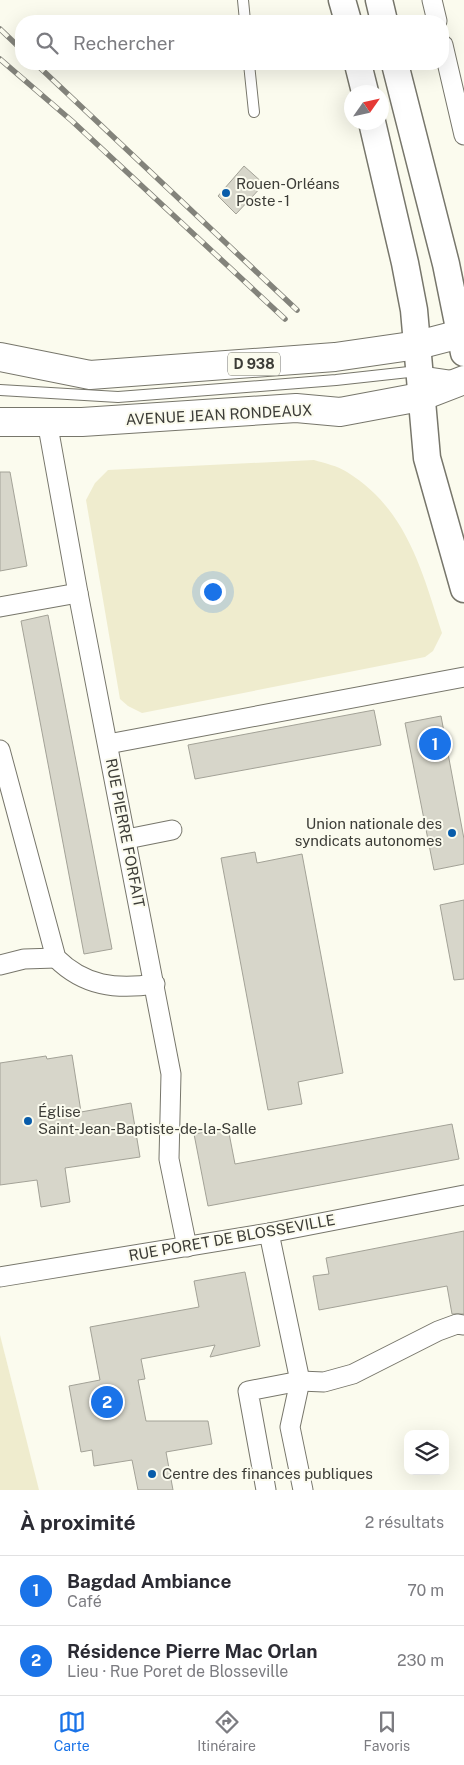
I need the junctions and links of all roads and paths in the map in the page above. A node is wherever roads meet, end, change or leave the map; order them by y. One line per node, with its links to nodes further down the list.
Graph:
1 (243, 0): 5 (lane)
2 (342, 0): 6 (main road)
3 (379, 0): 7 (main road)
4 (432, 0): 8 (street)
5 (244, 15)
6 (346, 15)
7 (383, 15)
8 (436, 15)
9 (250, 70): 14 (lane)
10 (360, 70): 13 (main road)
11 (396, 70): 17 (main road)
12 (449, 70): 16 (street)
13 (363, 85)
14 (254, 112)
15 (374, 130): 19 (main road)
16 (464, 135)
17 (463, 340): 19 (main road, AVENUE JEAN RONDEAUX)
18 (0, 356): 19 (main road, AVENUE JEAN RONDEAUX / D 938)
19 (419, 371): 20 (main road, AVENUE JEAN RONDEAUX); 21 (lane, AVENUE JEAN RONDEAUX); 22 (main road, AVENUE JEAN RONDEAUX); 24 (main road)
20 (464, 379)
21 (0, 390)
22 (47, 420): 23 (main road, AVENUE JEAN RONDEAUX); 25 (street, RUE PIERRE FORFAIT)
23 (0, 422)
24 (464, 589)
25 (78, 593): 26 (street); 28 (street, RUE PIERRE FORFAIT)
26 (0, 607)
27 (464, 677): 28 (street)
28 (108, 744): 31 (street, RUE PIERRE FORFAIT)
29 (0, 750): 32 (street)
30 (172, 830): 31 (street)
31 (127, 839): 34 (street, RUE PIERRE FORFAIT)
32 (56, 958): 33 (street); 34 (street)
33 (0, 965)
34 (155, 984): 37 (street, RUE PIERRE FORFAIT)
35 (464, 1195): 36 (street, RUE PORET DE BLOSSEVILLE)
36 (269, 1234): 37 (street, RUE PORET DE BLOSSEVILLE); 40 (street)
37 (187, 1247): 38 (street, RUE PORET DE BLOSSEVILLE)
38 (0, 1277)
39 (464, 1324): 40 (street)
40 (300, 1381): 41 (street); 42 (street)
41 (266, 1490)
42 (303, 1490)

